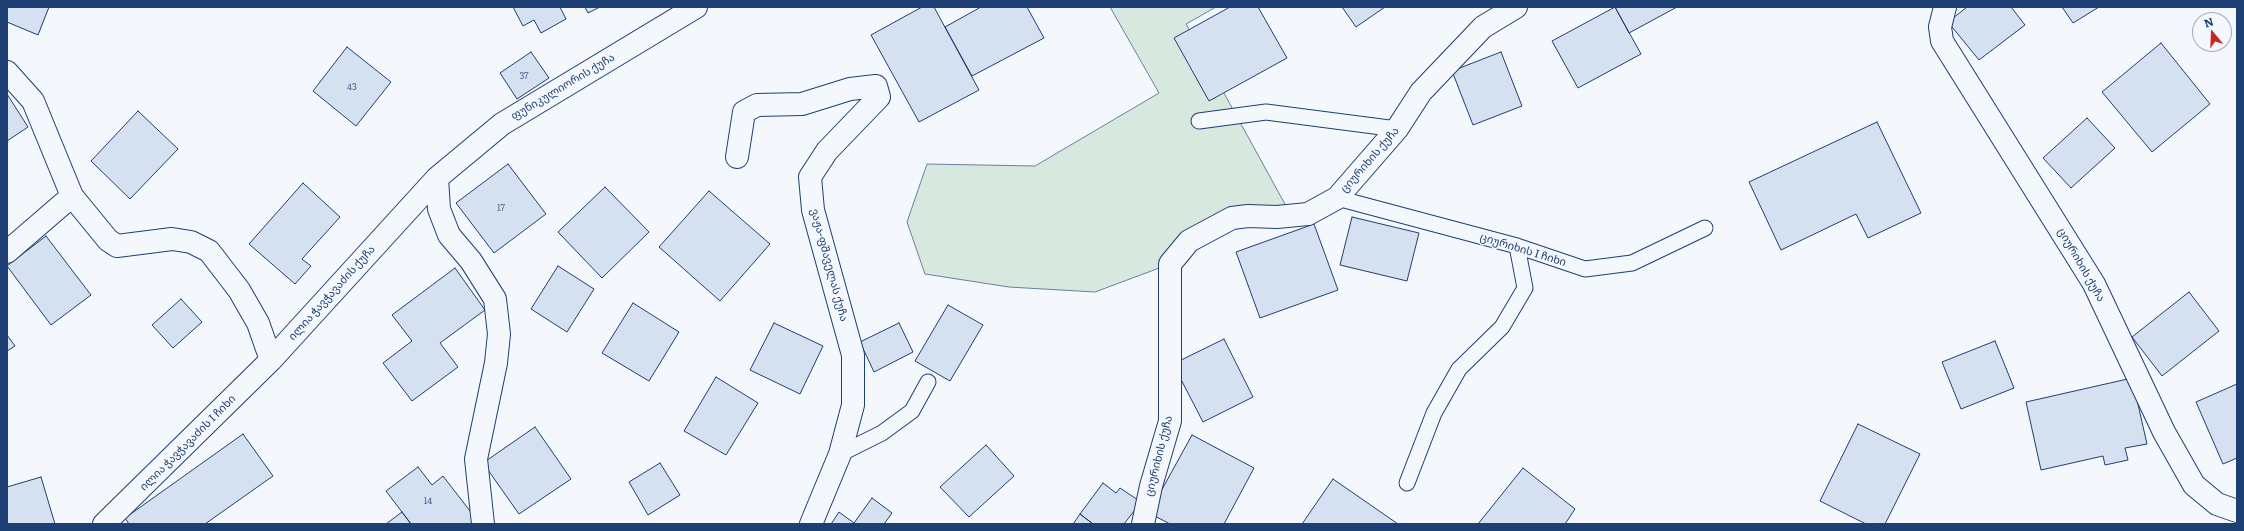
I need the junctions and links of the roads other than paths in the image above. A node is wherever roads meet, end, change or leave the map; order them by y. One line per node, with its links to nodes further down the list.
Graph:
1 (696, 7): 8 (street, ფუნიკულიორის ქუჩა)
2 (1516, 7): 6 (street, ციურიხის ქუჩა)
3 (1945, 7): 18 (street, ციურიხის ქუჩა)
4 (7, 72): 9 (street)
5 (1199, 122): 6 (lane)
6 (1397, 129): 10 (street, ციურიხის ქუჩა)
7 (737, 157): 16 (street, ვაჟა-ფშაველას ქუჩა)
8 (438, 178): 14 (street, ილია ჭავჭავაძის ქუჩა); 20 (street)
9 (72, 196): 13 (street); 14 (street)
10 (1337, 198): 12 (lane, ციურიხის I ჩიხი); 22 (street, ციურიხის ქუჩა)
11 (1705, 228): 12 (lane, ციურიხის I ჩიხი)
12 (1517, 246): 17 (lane)
13 (7, 252)
14 (271, 360): 19 (street, ილია ჭავჭავაძის I ჩიხი)
15 (928, 382): 16 (lane)
16 (840, 454): 21 (street, ვაჟა-ფშაველას ქუჩა)
17 (1407, 483)
18 (2237, 511)
19 (104, 524)
20 (483, 524)
21 (811, 524)
22 (1143, 524)

